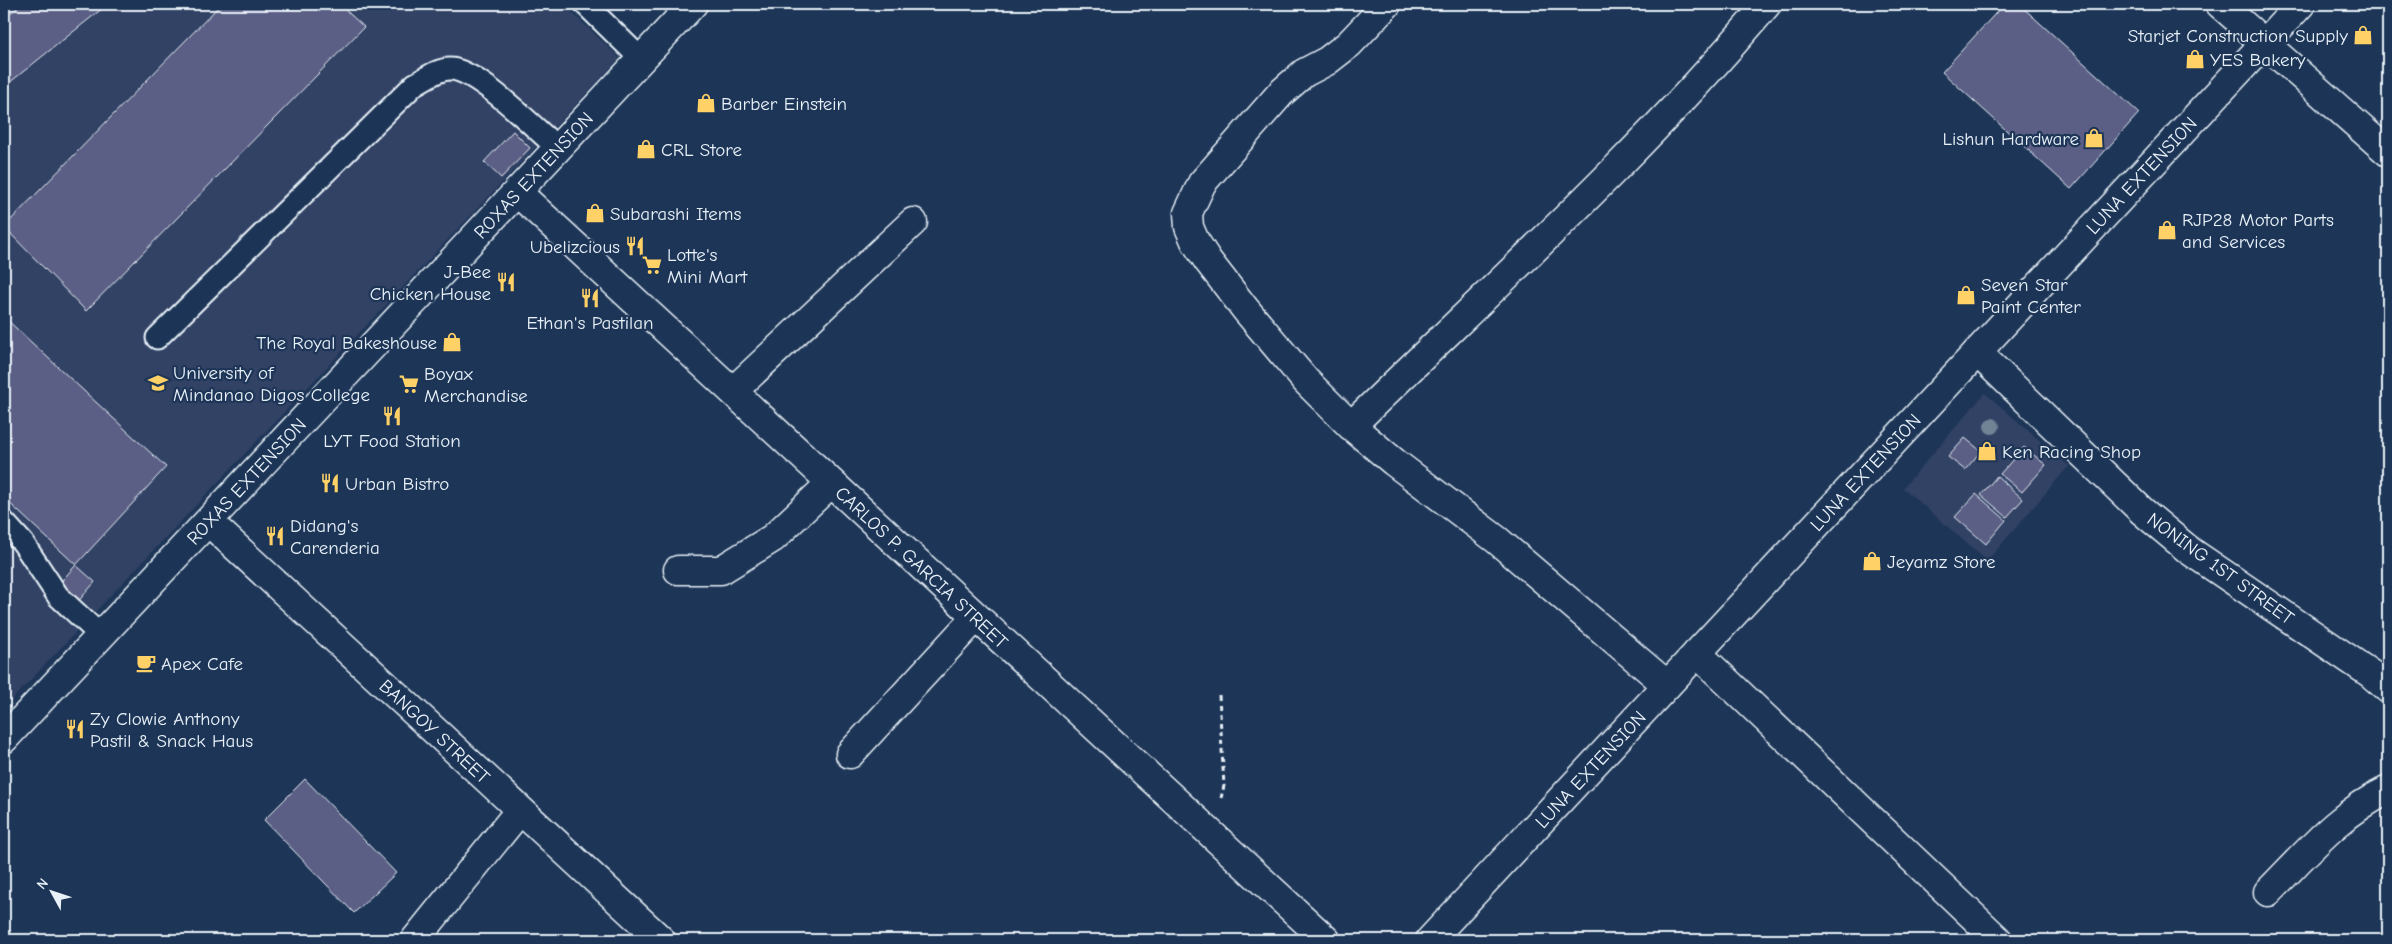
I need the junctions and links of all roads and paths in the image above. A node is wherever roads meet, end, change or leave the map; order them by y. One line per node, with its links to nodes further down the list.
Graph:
1 (585, 4): 8 (lane)
2 (693, 4): 8 (street, ROXAS EXTENSION)
3 (1387, 4): 16 (street)
4 (1767, 4): 16 (street)
5 (2220, 4): 7 (street)
6 (2301, 4): 7 (street, LUNA EXTENSION)
7 (2264, 44): 10 (street); 14 (street, LUNA EXTENSION)
8 (641, 59): 9 (street, ROXAS EXTENSION)
9 (558, 148): 11 (street, ROXAS EXTENSION); 13 (lane)
10 (2388, 152)
11 (518, 192): 15 (street, CARLOS P. GARCIA STREET); 19 (street, ROXAS EXTENSION)
12 (914, 222): 15 (street)
13 (157, 338)
14 (1977, 352): 23 (street, LUNA EXTENSION); 25 (street, NONING 1ST STREET)
15 (733, 391): 17 (street, CARLOS P. GARCIA STREET)
16 (1351, 426): 24 (street)
17 (831, 483): 20 (street); 21 (street, CARLOS P. GARCIA STREET)
18 (4, 522): 22 (lane)
19 (208, 522): 22 (street, ROXAS EXTENSION); 30 (street, BANGOY STREET)
20 (678, 570)
21 (976, 617): 28 (street); 31 (street, CARLOS P. GARCIA STREET)
22 (100, 635): 27 (street, ROXAS EXTENSION)
23 (1697, 653): 24 (street, LUNA EXTENSION); 37 (street)
24 (1667, 686): 36 (street, LUNA EXTENSION)
25 (2388, 690)
26 (1219, 695): 31 (path)
27 (4, 739)
28 (850, 754)
29 (2388, 790): 32 (street)
30 (520, 810): 33 (street); 34 (street, BANGOY STREET)
31 (1210, 832): 35 (street, CARLOS P. GARCIA STREET)
32 (2268, 892)
33 (415, 940)
34 (661, 940)
35 (1326, 940)
36 (1430, 940)
37 (1998, 940)

